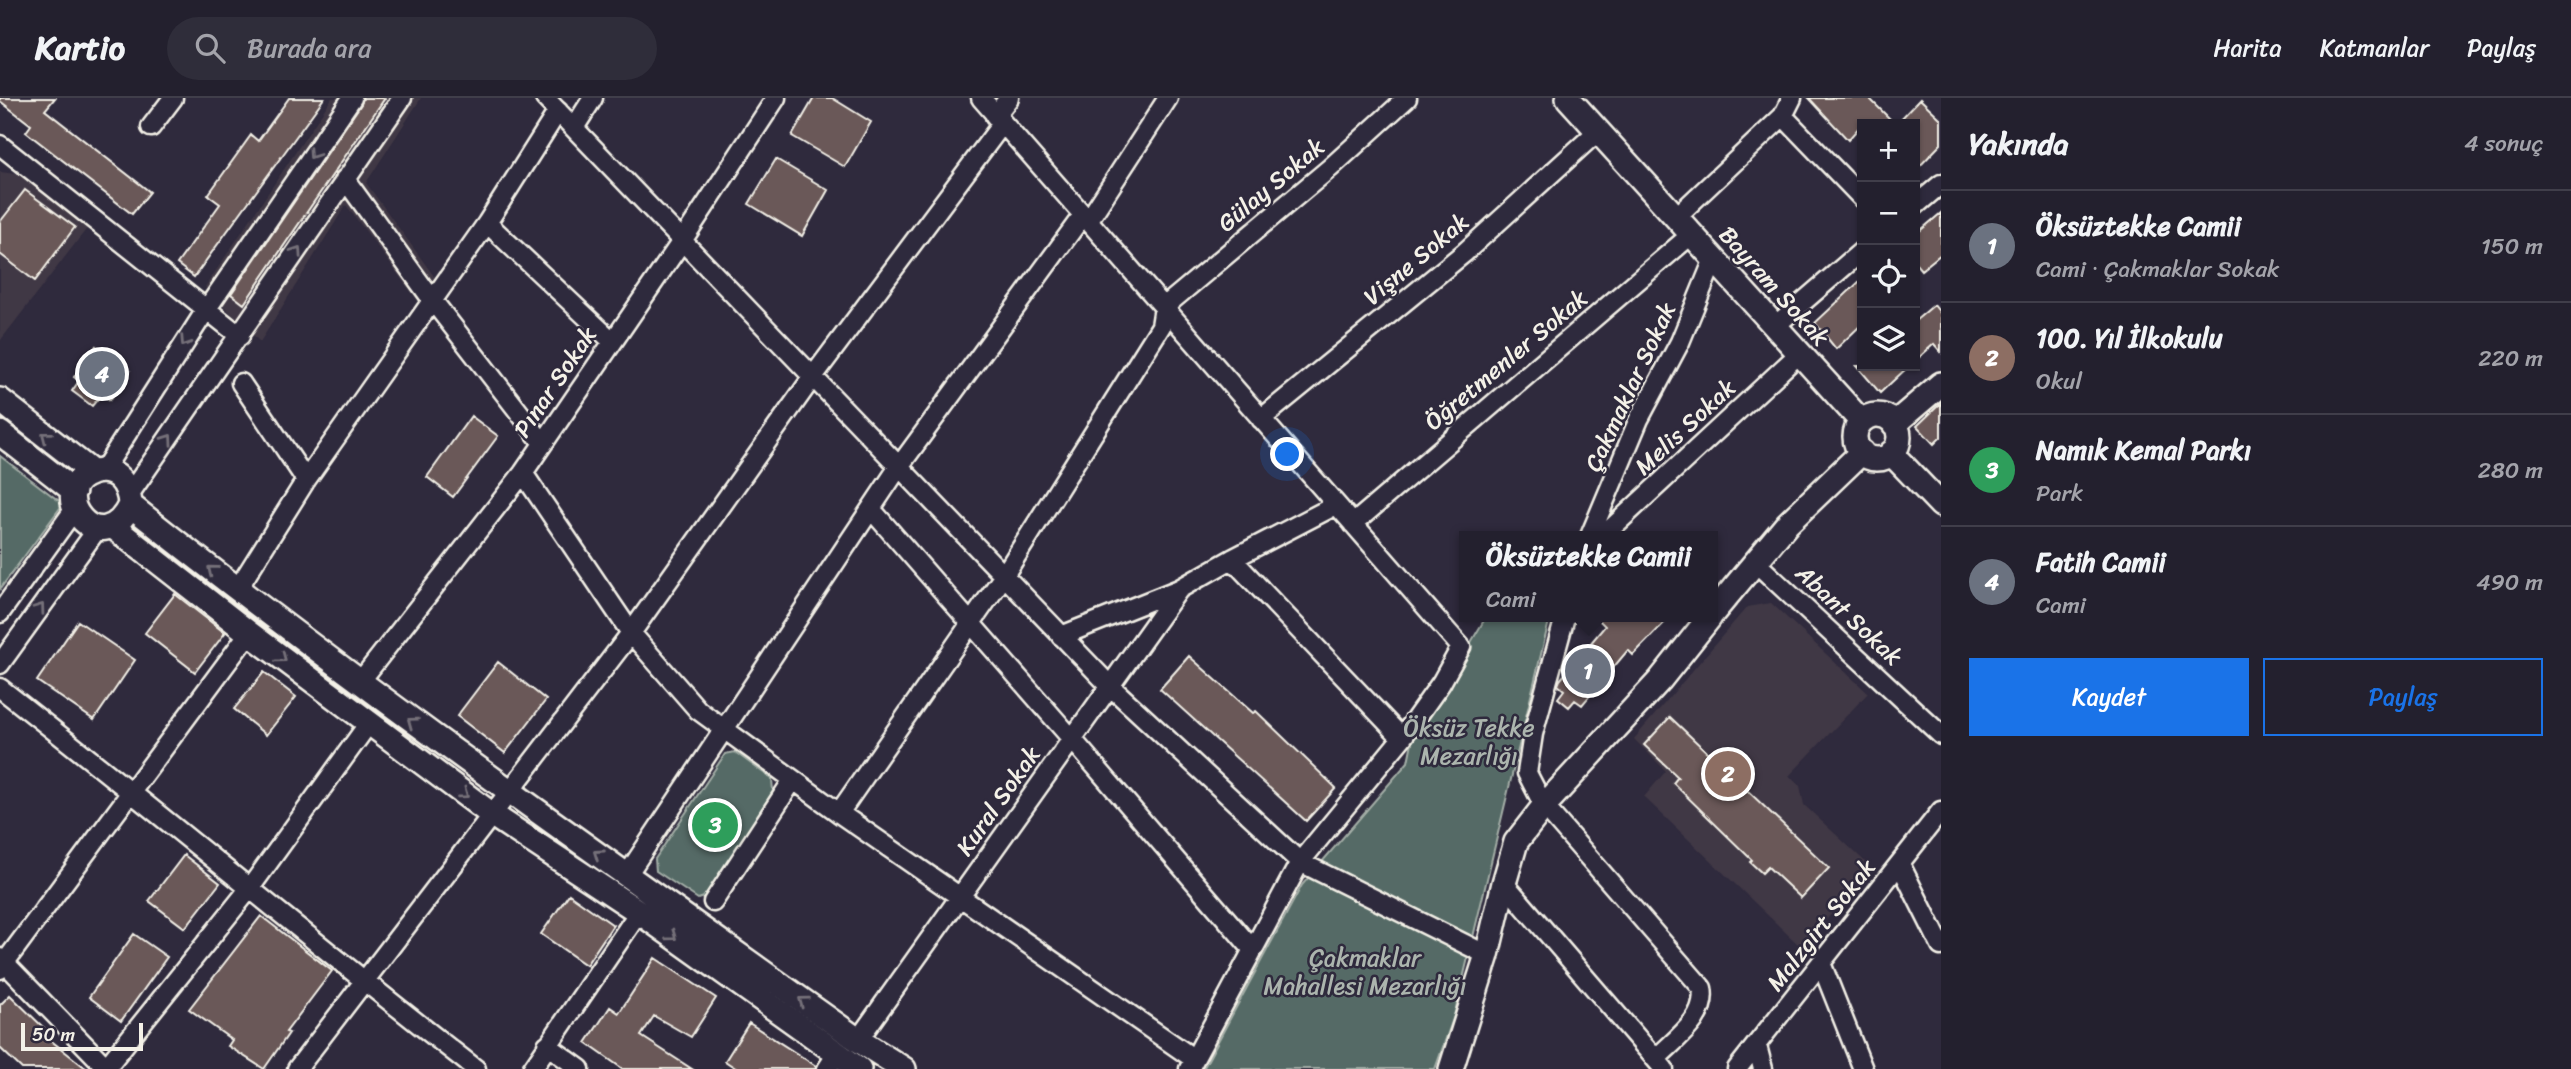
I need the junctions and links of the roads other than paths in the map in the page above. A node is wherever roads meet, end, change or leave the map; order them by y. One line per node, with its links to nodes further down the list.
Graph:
1 (173, 98): 16 (street)
2 (352, 98): 32 (street, one-way to 32)
3 (401, 98): 20 (street)
4 (545, 98): 13 (street)
5 (593, 98): 17 (street)
6 (776, 98): 27 (street, Pınar Sokak)
7 (981, 98): 15 (street)
8 (1009, 98): 15 (street)
9 (1168, 98): 24 (street)
10 (1407, 98): 31 (street, Gülay Sokak)
11 (1568, 98): 18 (main road, Bayram Sokak)
12 (1792, 98): 14 (street)
13 (558, 111): 17 (street); 25 (street)
14 (1783, 116): 22 (street); 26 (street, Öğretmenler Sokak)
15 (998, 120): 24 (street); 37 (street)
16 (151, 127)
17 (574, 128): 27 (street)
18 (1598, 131): 26 (main road, Bayram Sokak); 41 (street, Vişne Sokak)
19 (0, 145): 32 (street)
20 (345, 179): 30 (street); 34 (street, one-way to 20)
21 (1941, 184): 23 (street)
22 (1857, 193)
23 (1920, 202)
24 (1086, 218): 31 (street); 48 (street)
25 (487, 223): 30 (street); 35 (street)
26 (1684, 226): 29 (main road, Bayram Sokak); 57 (street, Öğretmenler Sokak)
27 (682, 241): 35 (street, Pınar Sokak); 37 (street)
28 (1857, 255): 33 (street)
29 (1714, 259): 33 (main road, Bayram Sokak); 59 (street, Çakmaklar Sokak)
30 (433, 301): 45 (street); 51 (street)
31 (1164, 307): 41 (street); 63 (street)
32 (206, 310): 34 (street); 49 (street, one-way to 49)
33 (1775, 326): 36 (main road, Bayram Sokak)
34 (240, 336): 52 (street, one-way to 34)
35 (612, 341): 45 (street, Pınar Sokak)
36 (1800, 354): 42 (main road, Bayram Sokak); 60 (street, Melis Sokak)
37 (812, 378): 48 (street); 71 (street)
38 (241, 383): 51 (street)
39 (1941, 384): 43 (main road)
40 (0, 400): 49 (main road, one-way to 40)
41 (1261, 419): 54 (street)
42 (1861, 421): 43 (main road); 46 (main road)
43 (1894, 424): 47 (main road)
44 (0, 433): 53 (main road)
45 (543, 443): 50 (street, Pınar Sokak)
46 (1861, 452): 47 (main road); 62 (main road)
47 (1891, 453): 55 (main road)
48 (898, 468): 56 (street); 63 (street)
49 (97, 472): 52 (main road); 53 (main road)
50 (523, 473): 71 (street); 75 (street, Pınar Sokak)
51 (306, 480): 65 (street)
52 (130, 500): 58 (main road); 65 (main road, one-way to 52)
53 (74, 501): 58 (main road); 67 (street)
54 (1336, 505): 57 (street); 61 (street)
55 (1941, 505)
56 (871, 509): 70 (street); 79 (street)
57 (1353, 524): 81 (street)
58 (105, 527): 72 (main road); 74 (street, one-way to 58)
59 (1592, 531)
60 (1608, 531)
61 (1232, 559): 64 (street); 81 (street)
62 (1754, 561): 66 (main road); 80 (street, Abant Sokak)
63 (1003, 577): 70 (street); 73 (street)
64 (1179, 589): 73 (street); 76 (street, Kural Sokak)
65 (237, 590): 75 (main road)
66 (1718, 606)
67 (0, 614)
68 (1564, 622): 86 (street)
69 (1706, 622): 86 (main road)
70 (971, 623): 82 (street); 88 (street)
71 (631, 633): 79 (street); 85 (street)
72 (250, 634): 78 (main road, one-way to 78); 84 (street)
73 (1060, 636): 76 (street)
74 (0, 664)
75 (359, 683): 85 (main road, one-way to 75)
76 (1110, 687): 82 (street, Kural Sokak); 90 (street)
77 (0, 688): 84 (street)
78 (369, 723): 89 (main road, one-way to 89); 94 (street)
79 (724, 730): 83 (street); 92 (street)
80 (1941, 734)
81 (1402, 738): 90 (street)
82 (1072, 739): 95 (street, Kural Sokak); 99 (street)
83 (793, 780): 88 (street); 96 (street)
84 (133, 792): 94 (street); 101 (street)
85 (508, 792): 89 (street); 92 (main road, one-way to 85)
86 (1544, 806): 93 (main road); 109 (street)
87 (1941, 811): 91 (street, Malzgirt Sokak)
88 (839, 813): 95 (street)
89 (491, 814): 97 (main road); 103 (street)
90 (1300, 862): 99 (street); 100 (street)
91 (1900, 864): 98 (street); 102 (street, Malzgirt Sokak)
92 (627, 875): 104 (main road, one-way to 92)
93 (1504, 883): 100 (main road); 109 (street)
94 (250, 888): 103 (street); 110 (street)
95 (961, 896): 104 (street, Kural Sokak); 108 (street)
96 (713, 902)
97 (639, 912): 105 (street); 107 (main road, one-way to 107)
98 (1941, 946)
99 (1253, 950): 108 (street)
100 (1487, 955): 117 (main road)
101 (2, 963): 110 (street)
102 (1821, 963): 106 (street, Malzgirt Sokak); 120 (street)
103 (364, 982): 111 (street); 112 (street)
104 (858, 1040): 116 (main road)
105 (547, 1045): 113 (street); 114 (street)
106 (1757, 1046): 118 (street, Malzgirt Sokak); 119 (street)
107 (832, 1062): 115 (main road)
108 (1191, 1064)
109 (1660, 1064)
110 (106, 1068)
111 (297, 1069)
112 (476, 1069)
113 (532, 1069)
114 (580, 1069)
115 (859, 1069)
116 (904, 1069)
117 (1451, 1069)
118 (1737, 1069)
119 (1763, 1069)
120 (1863, 1069)

